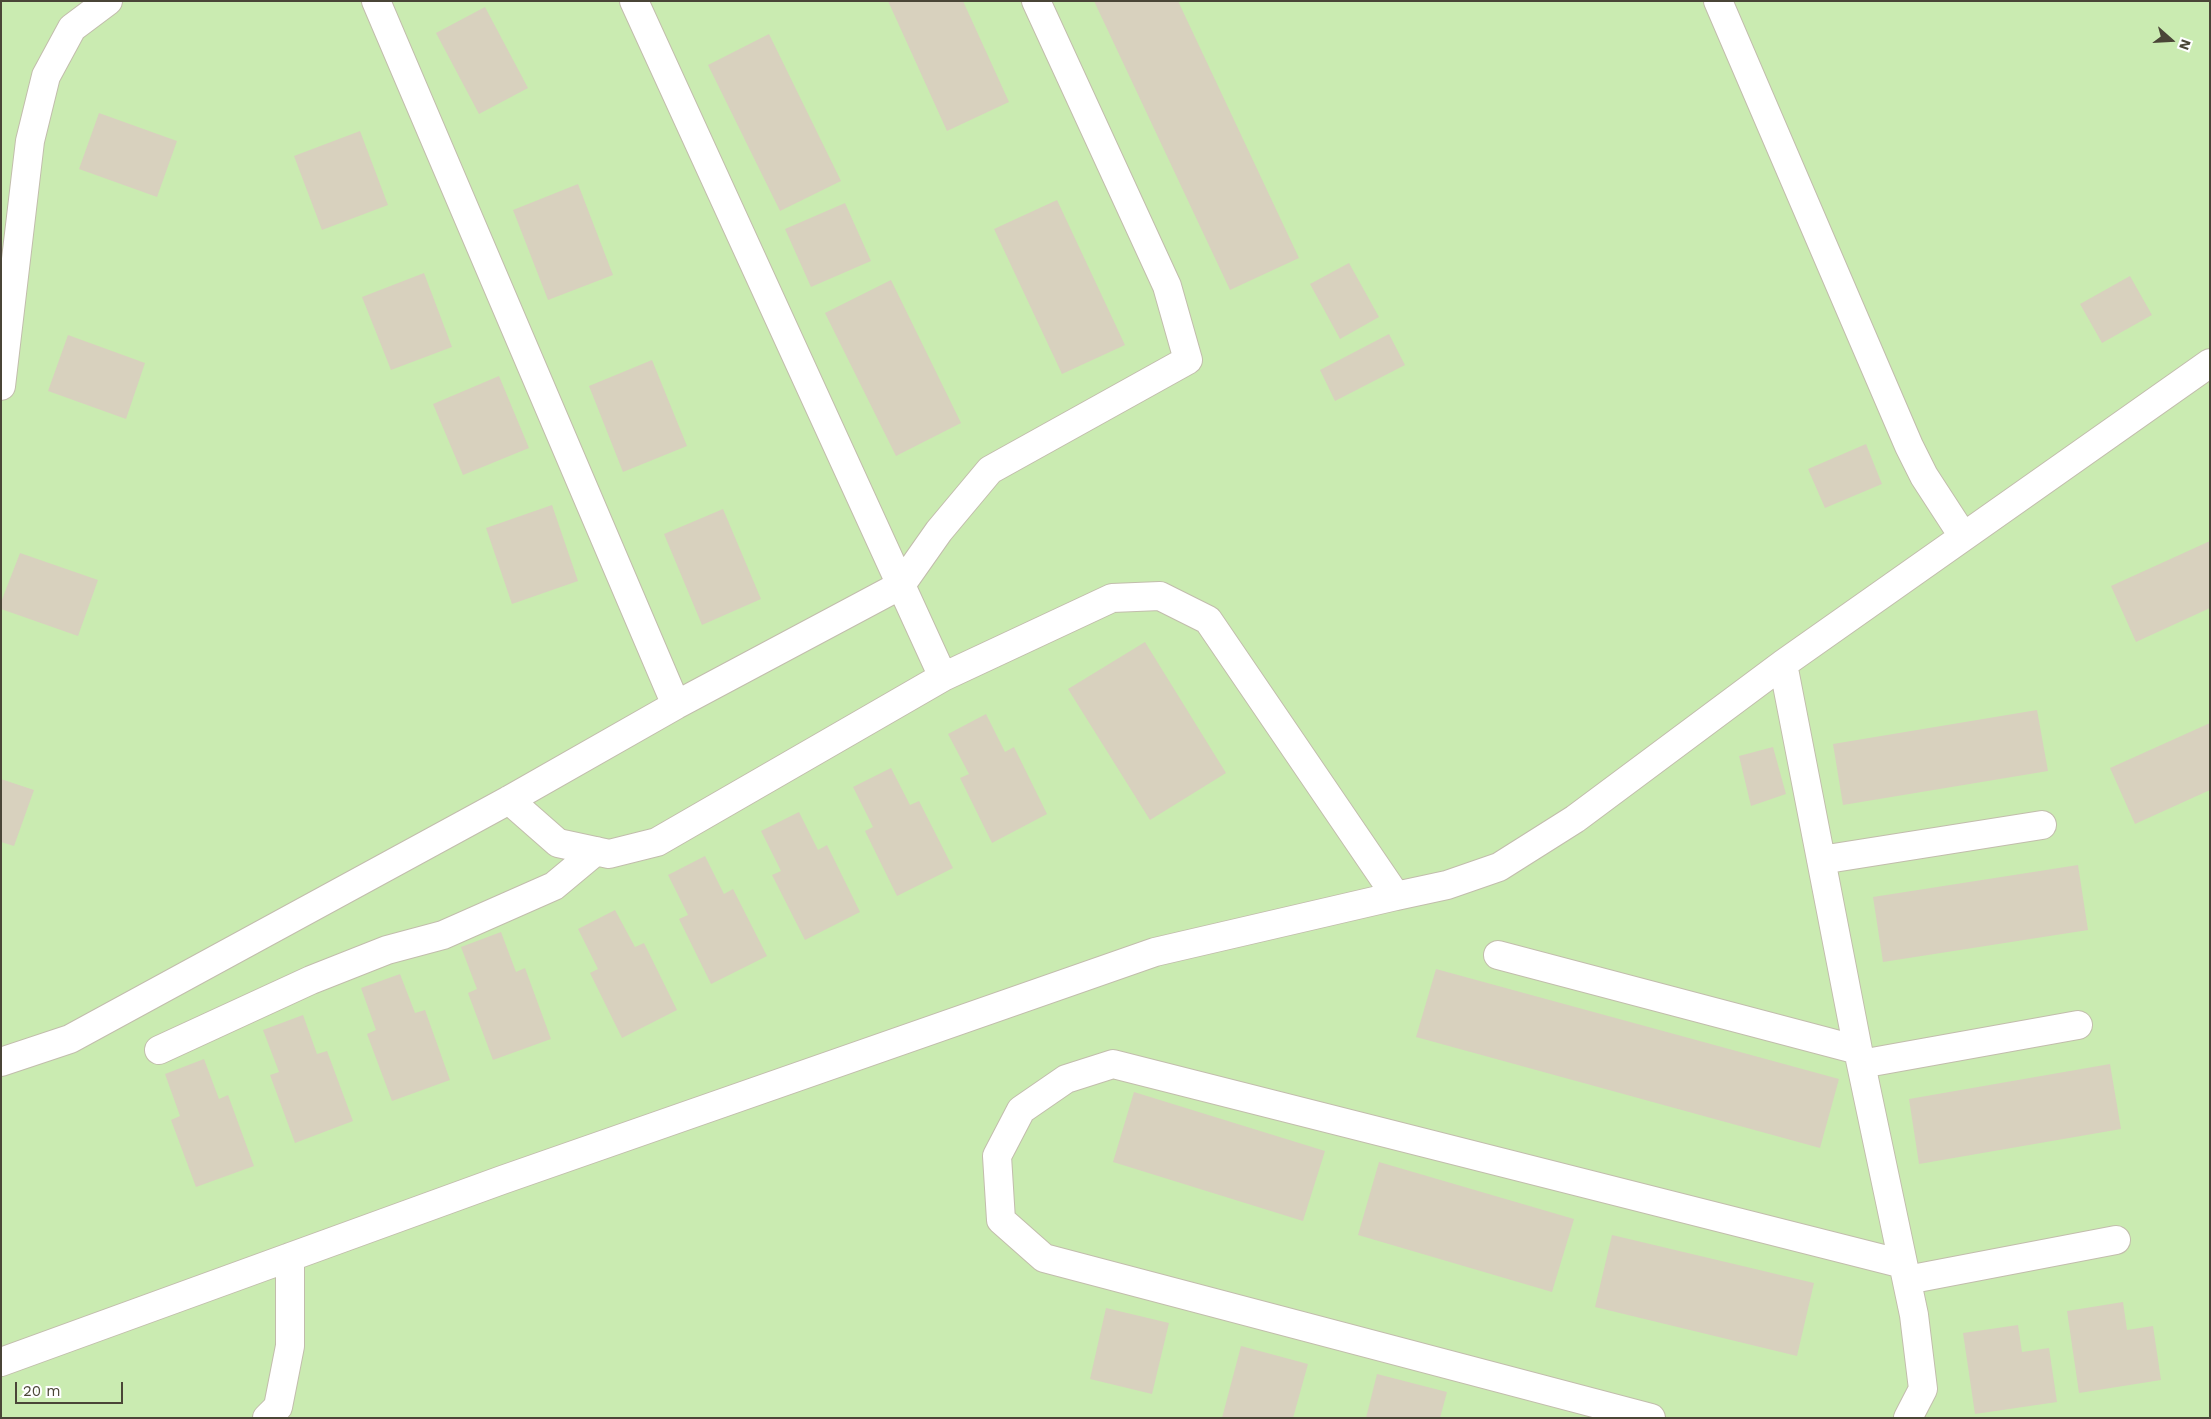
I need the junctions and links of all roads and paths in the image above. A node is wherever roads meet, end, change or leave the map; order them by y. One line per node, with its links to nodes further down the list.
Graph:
1 (108, 1): 7 (street)
2 (376, 1): 12 (street)
3 (1036, 1): 9 (street)
4 (1718, 1): 8 (street)
5 (643, 4): 9 (street)
6 (2210, 363): 8 (street)
7 (1, 386)
8 (1963, 536): 10 (street)
9 (901, 585): 11 (street); 12 (street)
10 (1783, 664): 16 (street); 17 (street)
11 (943, 677): 15 (street); 17 (street)
12 (676, 705): 13 (street)
13 (509, 800): 15 (street); 22 (street)
14 (2042, 825): 16 (street)
15 (596, 851): 20 (street)
16 (1821, 860): 21 (street)
17 (1396, 896): 24 (street)
18 (1498, 954): 21 (street)
19 (2078, 1025): 21 (street)
20 (159, 1050)
21 (1860, 1057): 25 (street)
22 (1, 1062)
23 (2116, 1240): 25 (street)
24 (290, 1257): 26 (street); 27 (street)
25 (1905, 1272): 28 (street); 29 (street)
26 (1, 1362)
27 (267, 1418)
28 (1651, 1418)
29 (1908, 1418)

